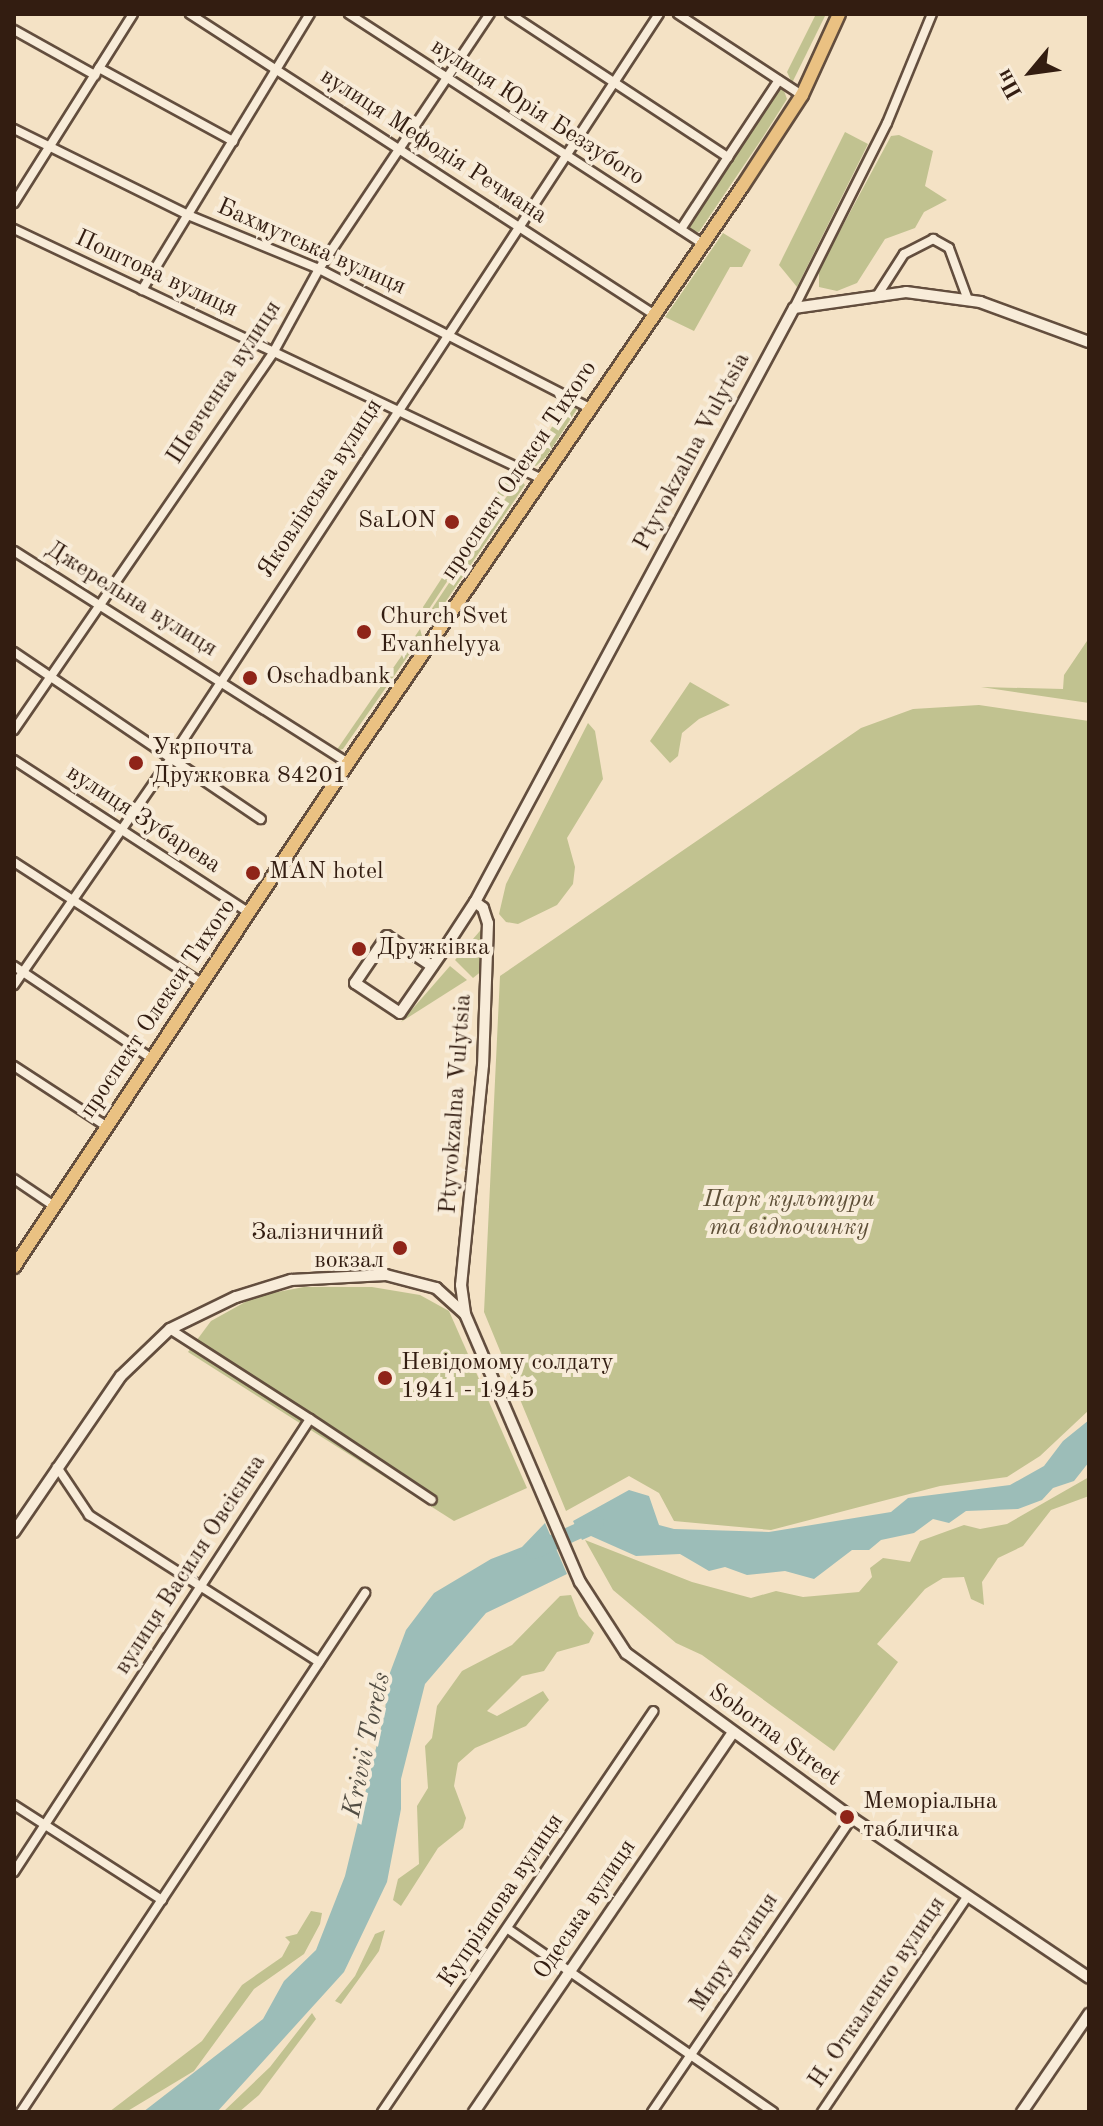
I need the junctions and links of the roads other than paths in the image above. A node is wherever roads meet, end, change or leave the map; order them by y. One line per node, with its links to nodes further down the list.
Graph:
1 (133, 14): 13 (street)
2 (190, 14): 12 (street, вулиця Мефодія Речмана)
3 (310, 14): 12 (street)
4 (349, 14): 14 (street, вулиця Юрія Беззубого)
5 (490, 14): 14 (street, Шевченка вулиця)
6 (510, 14): 16 (street)
7 (659, 14): 16 (street, Яковлівська вулиця)
8 (678, 14): 15 (street)
9 (839, 14): 17 (main road, проспект Олекси Тихого)
10 (932, 14): 34 (street, Ptyvokzalna Vulytsia)
11 (14, 30): 13 (street)
12 (277, 70): 19 (street); 20 (street, вулиця Мефодія Речмана)
13 (97, 71): 19 (street); 21 (street)
14 (446, 80): 20 (street, Шевченка вулиця); 22 (street, вулиця Юрія Беззубого)
15 (779, 80): 17 (street); 23 (street)
16 (613, 82): 22 (street, Яковлівська вулиця); 23 (street)
17 (802, 95): 29 (main road, проспект Олекси Тихого)
18 (14, 129): 21 (street, Бахмутська вулиця)
19 (233, 141): 25 (street)
20 (397, 147): 26 (street, вулиця Мефодія Речмана); 30 (street, Шевченка вулиця)
21 (50, 148): 24 (street); 25 (street, Бахмутська вулиця)
22 (567, 155): 26 (street, Яковлівська вулиця); 28 (street, вулиця Юрія Беззубого)
23 (728, 157): 28 (street)
24 (14, 203)
25 (188, 215): 30 (street, Бахмутська вулиця); 31 (street)
26 (518, 227): 35 (street, вулиця Мефодія Речмана); 36 (street, Яковлівська вулиця)
27 (14, 229): 31 (street, Поштова вулиця)
28 (681, 229): 29 (street, вулиця Юрія Беззубого)
29 (703, 244): 35 (main road, проспект Олекси Тихого)
30 (319, 269): 36 (street, Бахмутська вулиця); 38 (street, Шевченка вулиця)
31 (142, 290): 38 (street, Поштова вулиця)
32 (877, 296): 33 (street); 33 (street); 34 (street)
33 (968, 300): 37 (street)
34 (794, 308): 55 (street, Ptyvokzalna Vulytsia)
35 (655, 315): 39 (main road, проспект Олекси Тихого)
36 (447, 333): 39 (street, Бахмутська вулиця); 40 (street, Яковлівська вулиця)
37 (1089, 342)
38 (273, 353): 40 (street, Поштова вулиця); 43 (street, Шевченка вулиця)
39 (590, 408): 41 (main road, проспект Олекси Тихого)
40 (397, 409): 41 (street, Поштова вулиця); 46 (street, Яковлівська вулиця)
41 (542, 479): 50 (main road, проспект Олекси Тихого)
42 (14, 551): 43 (street, Джерельна вулиця)
43 (99, 605): 45 (street, Шевченка вулиця); 46 (street, Джерельна вулиця)
44 (14, 652): 45 (street)
45 (49, 676): 47 (street, Шевченка вулиця); 48 (street)
46 (221, 679): 48 (street, Яковлівська вулиця); 50 (street, Джерельна вулиця)
47 (14, 730)
48 (172, 757): 51 (street); 52 (street, Яковлівська вулиця)
49 (14, 760): 52 (street, вулиця Зубарева)
50 (348, 763): 56 (main road, проспект Олекси Тихого)
51 (261, 819)
52 (122, 829): 54 (street, Яковлівська вулиця); 56 (street, вулиця Зубарева)
53 (14, 862): 54 (street)
54 (73, 902): 58 (street, Яковлівська вулиця); 59 (street)
55 (475, 902): 57 (street, Ptyvokzalna Vulytsia); 67 (street, Ptyvokzalna Vulytsia)
56 (250, 913): 59 (main road, проспект Олекси Тихого)
57 (432, 966): 57 (street, Ptyvokzalna Vulytsia)
58 (18, 969): 60 (street, Яковлівська вулиця); 61 (street)
59 (201, 983): 61 (main road, проспект Олекси Тихого)
60 (14, 985)
61 (151, 1058): 63 (main road, проспект Олекси Тихого)
62 (14, 1066): 63 (street)
63 (106, 1126): 65 (main road, проспект Олекси Тихого)
64 (14, 1179): 65 (street)
65 (54, 1206): 66 (main road, проспект Олекси Тихого)
66 (14, 1267)
67 (465, 1314): 68 (street); 77 (street, Soborna Street)
68 (170, 1329): 69 (street); 70 (street)
69 (310, 1419): 71 (street); 73 (street, вулиця Василя Овсієнка)
70 (57, 1467): 72 (street); 73 (street)
71 (432, 1500)
72 (14, 1532)
73 (201, 1586): 75 (street); 80 (street, вулиця Василя Овсієнка)
74 (365, 1593): 75 (street)
75 (319, 1662): 83 (street)
76 (653, 1711): 84 (street, Купріянова вулиця)
77 (733, 1732): 79 (street, Soborna Street); 85 (street, Одеська вулиця)
78 (14, 1805): 80 (street)
79 (852, 1818): 82 (street, Soborna Street); 88 (street, Миру вулиця)
80 (45, 1826): 81 (street, вулиця Василя Овсієнка); 83 (street)
81 (14, 1872)
82 (967, 1897): 86 (street, Soborna Street); 94 (street, Н. Откаленко вулиця)
83 (162, 1900): 89 (street)
84 (508, 1929): 85 (street); 90 (street, Купріянова вулиця)
85 (568, 1972): 88 (street); 91 (street, Одеська вулиця)
86 (1089, 1978)
87 (1089, 2014): 95 (street)
88 (690, 2055): 92 (street, Миру вулиця); 93 (street)
89 (21, 2112)
90 (382, 2112)
91 (474, 2112)
92 (652, 2112)
93 (773, 2112)
94 (822, 2112)
95 (1022, 2112)

